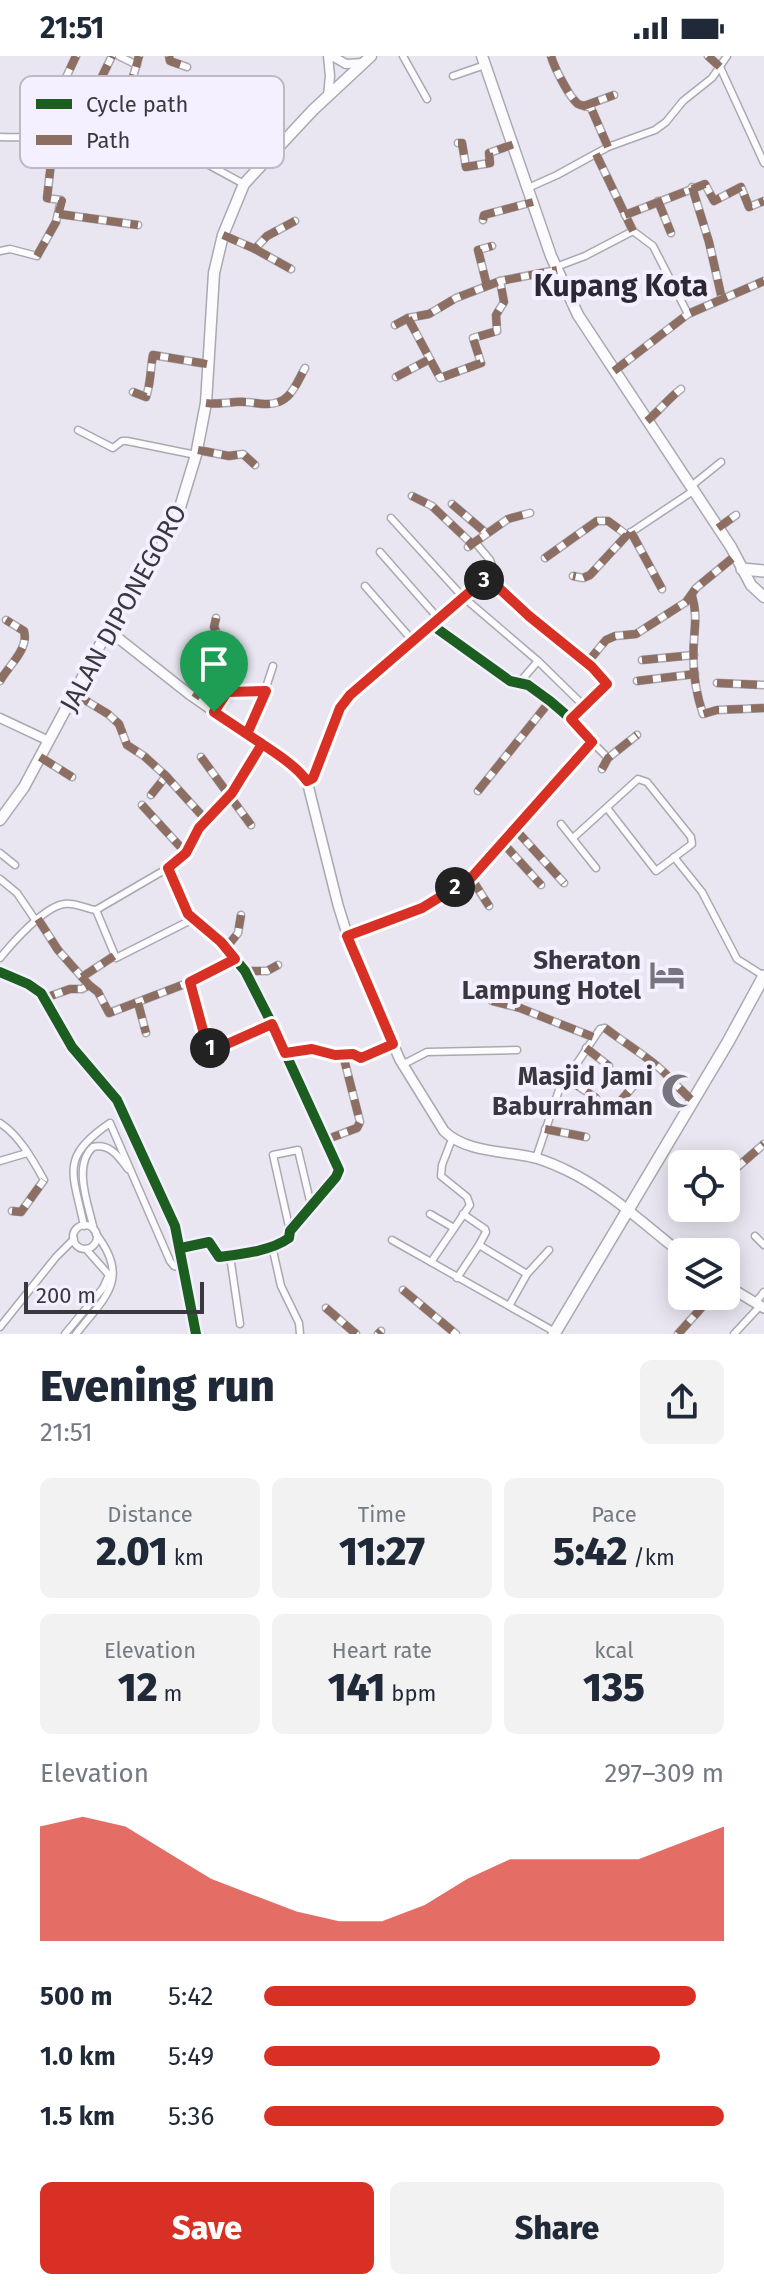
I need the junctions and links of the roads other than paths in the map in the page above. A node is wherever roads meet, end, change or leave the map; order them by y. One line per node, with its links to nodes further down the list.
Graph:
1 (76, 56): 16 (street)
2 (112, 56): 17 (street)
3 (119, 56): 13 (street)
4 (139, 56): 13 (street)
5 (169, 56): 14 (street)
6 (330, 56): 11 (street); 21 (street)
7 (403, 56): 22 (street)
8 (551, 56): 23 (street)
9 (708, 56): 15 (street)
10 (727, 56): 15 (street)
11 (368, 60): 21 (main road, JALAN DIPONEGORO)
12 (484, 60): 19 (street); 26 (main road)
13 (137, 65): 18 (street)
14 (187, 67)
15 (720, 67): 27 (street); 29 (street)
16 (67, 76)
17 (102, 76)
18 (134, 76)
19 (453, 76)
20 (614, 95): 23 (street)
21 (328, 97): 24 (main road, JALAN DIPONEGORO)
22 (427, 99)
23 (584, 106): 27 (street)
24 (284, 139)
25 (458, 143): 26 (street)
26 (514, 144): 35 (main road)
27 (608, 147): 28 (street)
28 (596, 154): 35 (street); 40 (street)
29 (764, 163)
30 (48, 168): 39 (street)
31 (214, 168): 33 (street)
32 (258, 168): 33 (main road, JALAN DIPONEGORO)
33 (244, 184): 46 (main road, JALAN DIPONEGORO)
34 (692, 187): 36 (street); 37 (street); 55 (street)
35 (528, 188): 38 (main road)
36 (658, 201): 40 (street); 45 (street)
37 (764, 201)
38 (533, 202): 41 (street); 51 (main road)
39 (59, 214): 43 (street); 49 (street)
40 (625, 215): 44 (street)
41 (483, 220)
42 (295, 221): 48 (street)
43 (138, 225)
44 (633, 231): 51 (street); 56 (street)
45 (671, 233)
46 (223, 235): 48 (street); 60 (main road, JALAN DIPONEGORO)
47 (492, 246): 54 (street)
48 (255, 249): 50 (street)
49 (0, 251)
50 (291, 269)
51 (556, 269): 52 (street); 62 (main road)
52 (500, 281): 54 (street); 59 (street)
53 (764, 281): 55 (street)
54 (487, 286): 57 (street)
55 (722, 299): 56 (street)
56 (688, 314): 62 (street)
57 (408, 318): 58 (street); 59 (street)
58 (395, 325)
59 (428, 360): 63 (street)
60 (207, 364): 65 (street); 66 (main road, JALAN DIPONEGORO)
61 (305, 368): 66 (street)
62 (614, 371): 67 (main road)
63 (396, 377)
64 (681, 389): 67 (street)
65 (133, 392)
66 (206, 403): 69 (main road, JALAN DIPONEGORO)
67 (647, 421): 72 (main road)
68 (78, 430): 69 (street)
69 (197, 453): 71 (street); 98 (main road, JALAN DIPONEGORO)
70 (721, 462): 72 (street)
71 (255, 465)
72 (692, 489): 78 (main road); 80 (street)
73 (412, 496): 81 (street)
74 (452, 504): 79 (street)
75 (530, 513): 79 (street)
76 (736, 515): 78 (street)
77 (391, 518): 91 (street)
78 (718, 528): 83 (main road)
79 (486, 533): 81 (street)
80 (629, 533): 84 (street); 87 (street); 90 (street)
81 (472, 544): 88 (street)
82 (380, 552): 95 (street)
83 (735, 556): 85 (main road); 92 (street)
84 (545, 558)
85 (742, 569): 86 (highway); 93 (main road)
86 (764, 571)
87 (573, 576)
88 (487, 577): 91 (street); 105 (street)
89 (365, 586): 99 (street)
90 (662, 589)
91 (462, 596): 95 (street); 104 (street)
92 (692, 596): 102 (street); 105 (street)
93 (764, 597)
94 (216, 618): 101 (street)
95 (438, 618): 97 (street)
96 (6, 620): 108 (street)
97 (432, 625): 99 (street); 110 (street)
98 (108, 630): 114 (main road, JALAN DIPONEGORO); 115 (main road)
99 (413, 641): 134 (street)
100 (196, 643): 101 (street)
101 (215, 649): 115 (street)
102 (694, 655): 103 (street); 107 (street)
103 (642, 660)
104 (538, 661): 110 (street); 117 (street)
105 (587, 663): 117 (street)
106 (273, 666): 113 (street)
107 (695, 674): 109 (street); 118 (street)
108 (0, 681)
109 (637, 681)
110 (519, 683): 116 (street)
111 (717, 683): 112 (street)
112 (764, 685)
113 (266, 691): 119 (street); 122 (street)
114 (75, 694): 124 (main road, JALAN DIPONEGORO); 131 (street)
115 (195, 698): 119 (main road)
116 (550, 701): 121 (street); 136 (street)
117 (583, 705): 121 (street)
118 (764, 708)
119 (214, 712): 122 (main road)
120 (0, 718): 124 (street)
121 (571, 719): 126 (street)
122 (247, 734): 125 (main road)
123 (637, 735): 129 (street)
124 (49, 741): 127 (main road, JALAN DIPONEGORO)
125 (262, 744): 134 (main road); 138 (street)
126 (591, 744): 129 (street); 145 (street)
127 (40, 757): 132 (street); 141 (main road, JALAN DIPONEGORO)
128 (201, 757): 133 (street)
129 (608, 758): 130 (street)
130 (602, 769)
131 (166, 776): 137 (street); 142 (street)
132 (72, 777)
133 (216, 779): 135 (street); 138 (street)
134 (307, 781): 163 (main road)
135 (207, 785)
136 (478, 791)
137 (151, 795)
138 (229, 797): 142 (street); 144 (street)
139 (142, 805): 149 (street)
140 (607, 808): 146 (street); 150 (street); 150 (street)
141 (0, 820)
142 (206, 820): 149 (street)
143 (561, 824): 146 (street)
144 (251, 825)
145 (515, 829): 147 (street); 156 (street)
146 (573, 838): 153 (street)
147 (503, 843): 154 (street); 157 (street)
148 (0, 853): 151 (street)
149 (186, 853): 152 (street)
150 (674, 857): 171 (street)
151 (15, 865)
152 (168, 868): 159 (street); 161 (street)
153 (596, 868)
154 (471, 878): 158 (street); 163 (street)
155 (0, 879): 162 (street)
156 (564, 883)
157 (541, 885)
158 (489, 906)
159 (96, 910): 162 (street); 165 (street)
160 (241, 915): 164 (street)
161 (193, 919): 164 (street); 165 (street)
162 (37, 920): 166 (street); 172 (street)
163 (347, 936): 181 (main road)
164 (226, 948): 167 (street)
165 (114, 956): 172 (street)
166 (0, 958)
167 (235, 959): 169 (street); 173 (street)
168 (278, 965): 169 (street)
169 (245, 971): 178 (street)
170 (0, 972): 175 (street)
171 (764, 976): 191 (highway)
172 (82, 977): 174 (street)
173 (190, 982): 177 (street); 178 (street)
174 (89, 985): 175 (street); 177 (street)
175 (45, 998): 193 (street)
176 (492, 1001): 180 (street)
177 (138, 1003): 179 (street)
178 (272, 1024): 184 (street)
179 (146, 1033)
180 (593, 1037): 182 (street); 186 (street)
181 (393, 1044): 185 (street); 187 (main road)
182 (586, 1048): 188 (street); 189 (street)
183 (517, 1050): 187 (street)
184 (285, 1053): 185 (street); 199 (street)
185 (343, 1055): 199 (street)
186 (653, 1063): 191 (street); 192 (street)
187 (402, 1065): 198 (main road)
188 (609, 1066)
189 (566, 1078): 190 (street); 196 (street)
190 (596, 1098)
191 (693, 1101): 208 (highway)
192 (618, 1104)
193 (125, 1116): 195 (street); 222 (street)
194 (0, 1123): 201 (street)
195 (110, 1123): 205 (street); 211 (street)
196 (545, 1129): 197 (street); 202 (street)
197 (586, 1137)
198 (452, 1139): 202 (main road); 210 (street)
199 (325, 1140): 206 (street)
200 (764, 1144): 204 (street)
201 (27, 1153): 203 (street); 207 (street)
202 (536, 1158): 208 (main road)
203 (0, 1161)
204 (740, 1165)
205 (135, 1178): 214 (street); 227 (street)
206 (311, 1205): 213 (street); 213 (street)
207 (12, 1211)
208 (629, 1212): 218 (main road); 239 (highway)
209 (430, 1214): 212 (street)
210 (463, 1214): 212 (street); 219 (street)
211 (84, 1226): 214 (street); 216 (street)
212 (454, 1228): 226 (street)
213 (290, 1231): 221 (street)
214 (95, 1232): 223 (street); 241 (street)
215 (755, 1236): 220 (street)
216 (74, 1239): 223 (street); 238 (street)
217 (392, 1240): 226 (street)
218 (668, 1243)
219 (479, 1245): 228 (street); 229 (street)
220 (764, 1245)
221 (272, 1246): 225 (street); 243 (street)
222 (181, 1248): 225 (street); 227 (street)
223 (86, 1249): 240 (street)
224 (549, 1250): 228 (street)
225 (230, 1256): 237 (street)
226 (431, 1262): 229 (street)
227 (185, 1269): 242 (street)
228 (527, 1274): 234 (street)
229 (457, 1278): 234 (street)
230 (403, 1290): 245 (street)
231 (764, 1292): 233 (street)
232 (740, 1293): 233 (main road)
233 (760, 1305): 247 (street)
234 (509, 1306): 239 (street)
235 (326, 1308): 244 (street)
236 (699, 1310): 246 (street)
237 (240, 1324)
238 (0, 1327)
239 (555, 1333)
240 (65, 1334)
241 (76, 1334)
242 (196, 1334)
243 (300, 1334)
244 (356, 1334)
245 (456, 1334)
246 (678, 1334)
247 (734, 1334)

